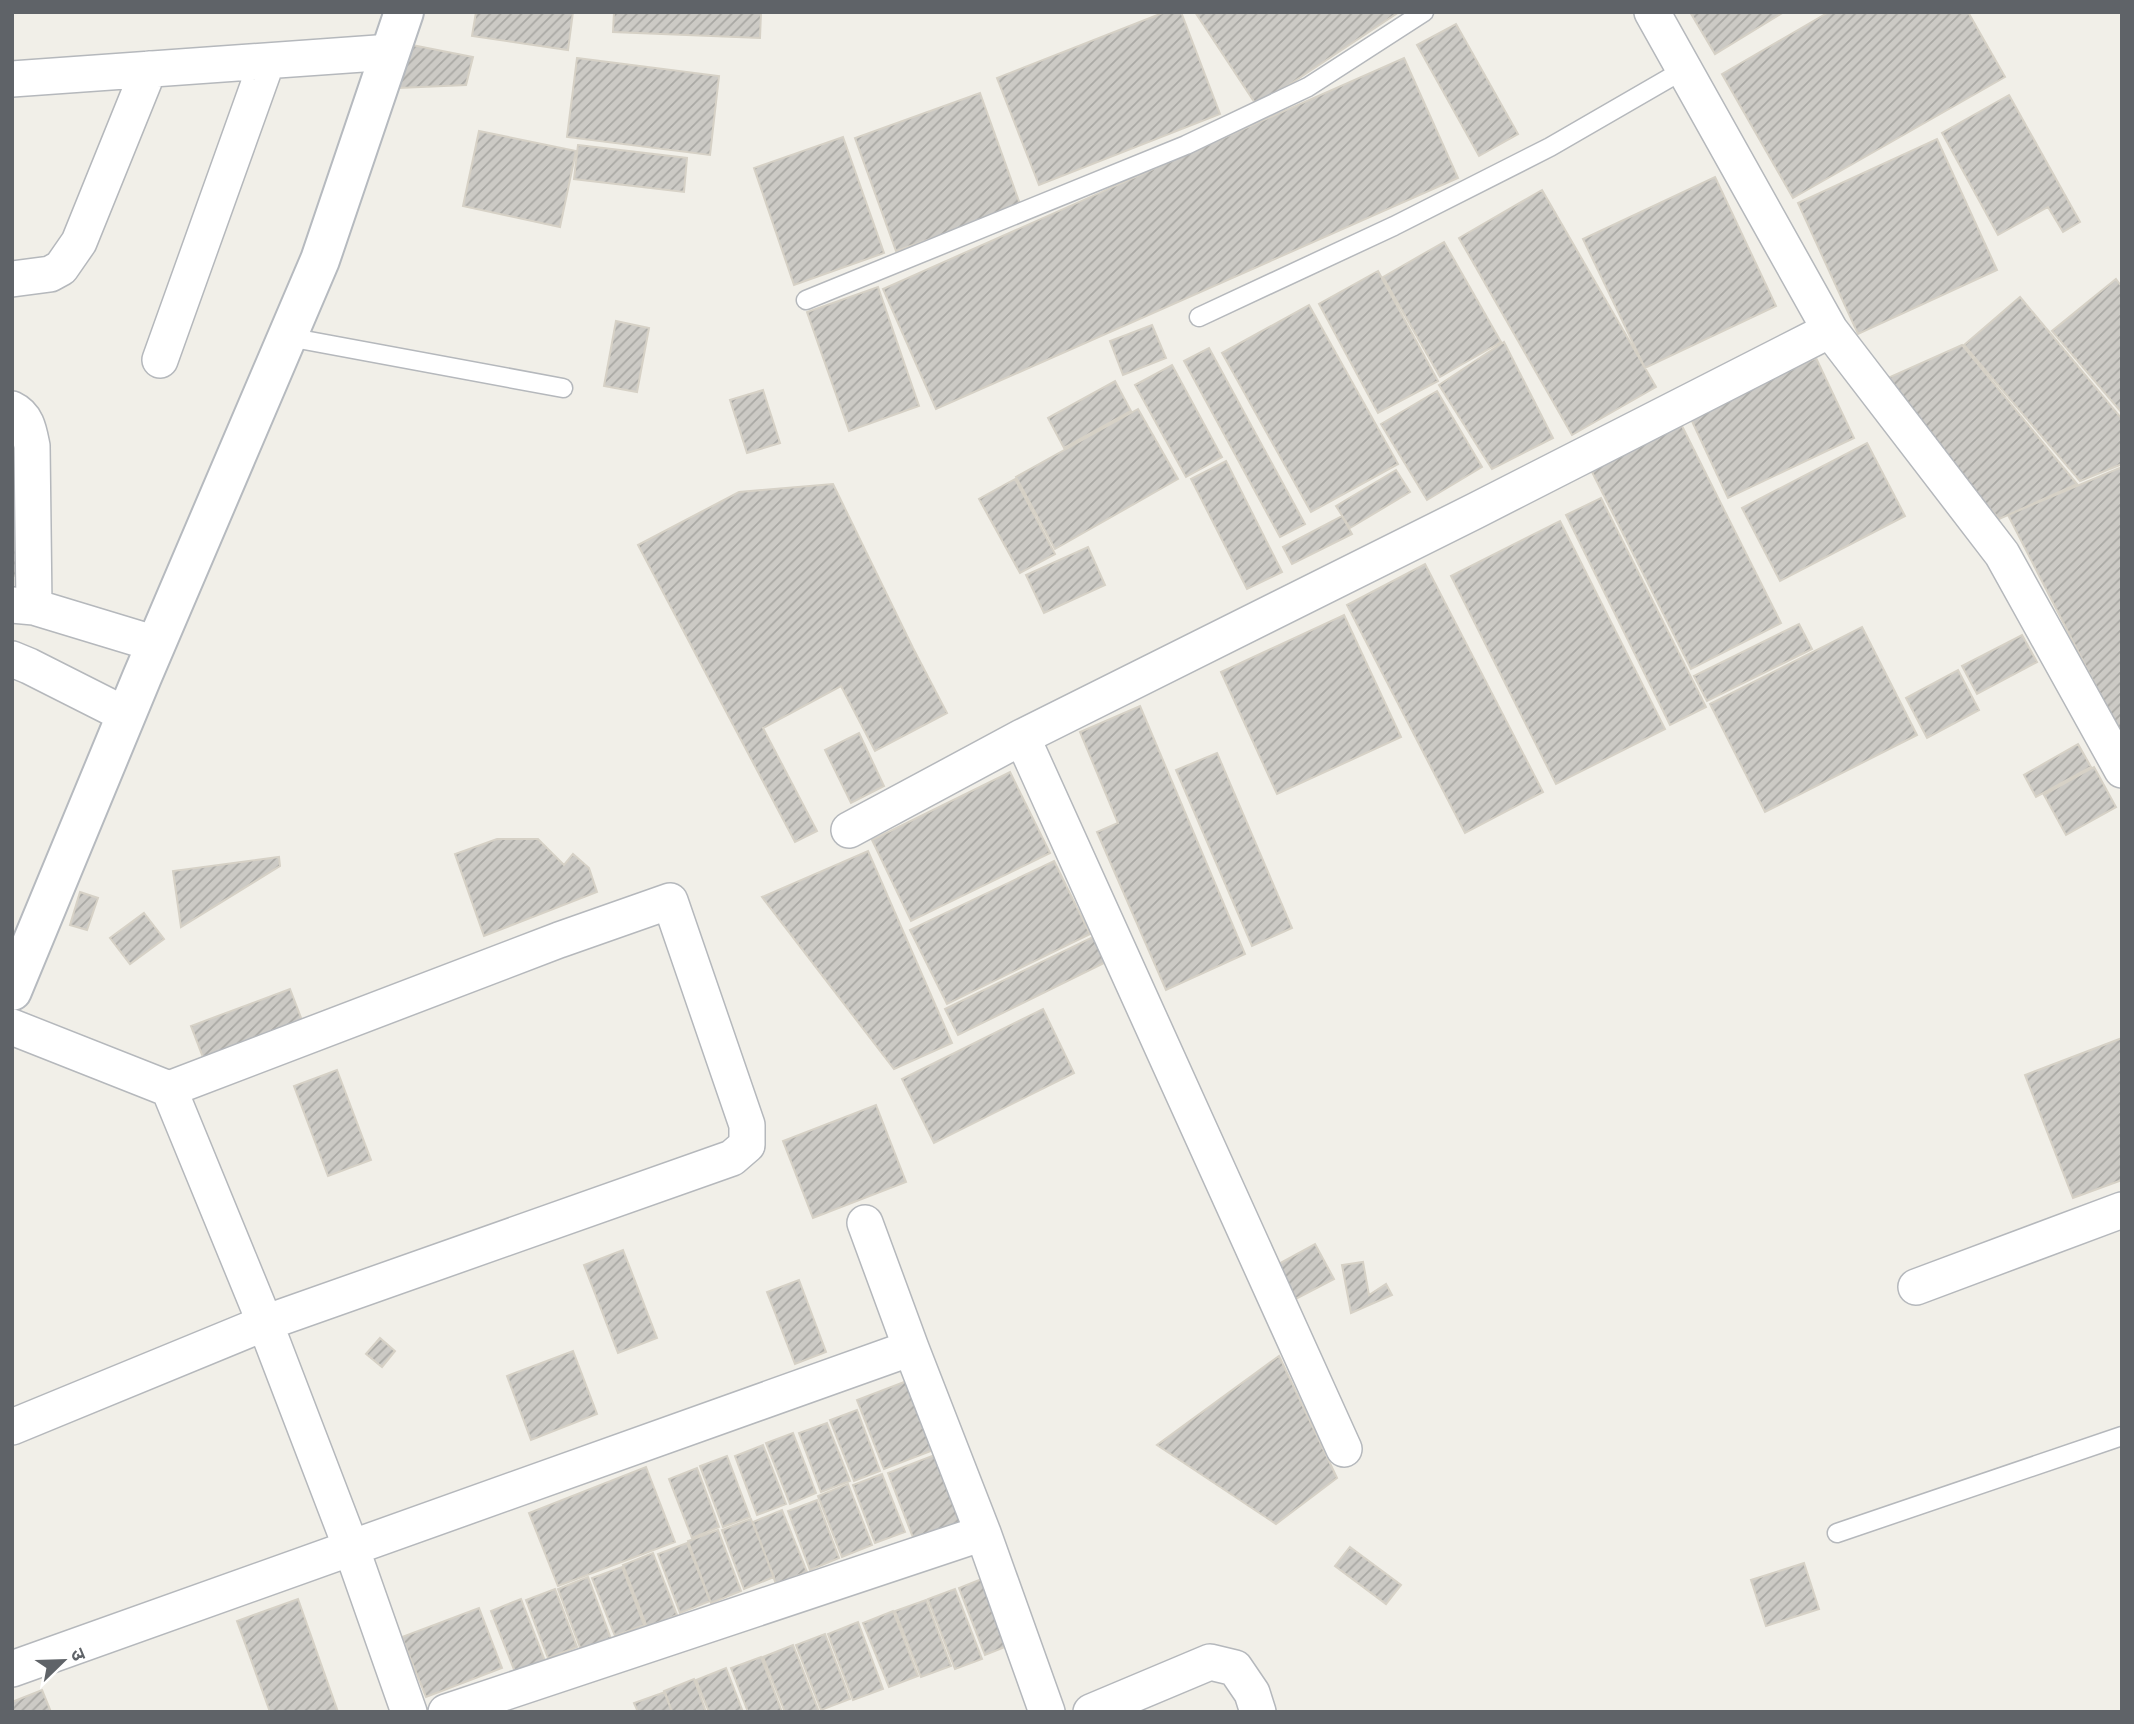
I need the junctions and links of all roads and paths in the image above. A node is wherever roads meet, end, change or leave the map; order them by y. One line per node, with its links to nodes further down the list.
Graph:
1 (404, 12): 4 (main road)
2 (1424, 12): 10 (lane)
3 (1652, 12): 7 (street)
4 (390, 52): 5 (street); 13 (main road)
5 (267, 61): 6 (street); 14 (street)
6 (149, 69): 8 (street); 9 (street)
7 (1685, 69): 11 (lane); 12 (street)
8 (12, 79)
9 (12, 279)
10 (806, 300)
11 (1199, 317)
12 (1830, 330): 21 (street); 22 (street)
13 (288, 337): 15 (lane); 18 (main road)
14 (160, 360)
15 (563, 388)
16 (12, 409): 17 (street)
17 (23, 606): 18 (street)
18 (156, 644): 20 (main road)
19 (12, 659): 20 (street)
20 (126, 715): 24 (main road)
21 (1022, 737): 23 (street); 34 (street)
22 (2122, 770)
23 (849, 830)
24 (12, 991)
25 (12, 1027): 26 (street)
26 (169, 1089): 30 (street); 30 (street)
27 (2122, 1210): 29 (street)
28 (865, 1223): 31 (street)
29 (1916, 1287)
30 (265, 1323): 32 (street); 37 (street)
31 (911, 1348): 35 (street); 37 (street)
32 (12, 1427)
33 (2122, 1436): 36 (lane)
34 (1343, 1449)
35 (984, 1533): 40 (street); 41 (street)
36 (1837, 1533)
37 (352, 1550): 38 (street); 39 (street)
38 (12, 1670)
39 (409, 1712)
40 (446, 1712)
41 (1047, 1712)
42 (1091, 1712): 43 (street)
43 (1258, 1712)

